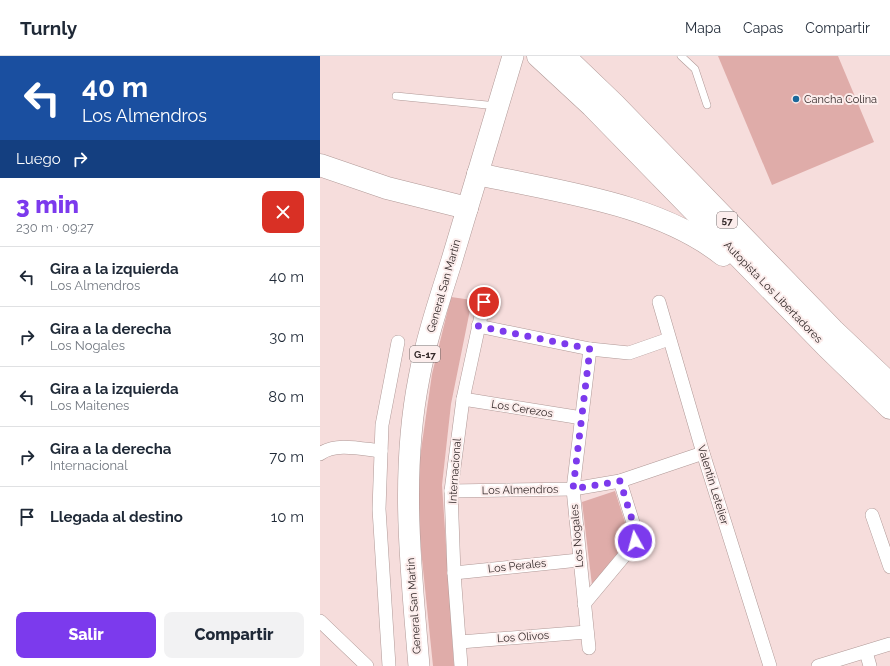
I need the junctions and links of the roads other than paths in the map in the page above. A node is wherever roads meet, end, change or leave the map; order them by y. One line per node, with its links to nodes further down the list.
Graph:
1 (513, 56): 6 (main road, General San Martín / G-17)
2 (681, 56): 5 (lane)
3 (550, 59): 12 (highway, Autopista Los Libertadores / 57); 17 (highway, Autopista Los Libertadores / 57)
4 (396, 96): 6 (lane)
5 (707, 105)
6 (498, 106): 8 (main road, General San Martín / G-17)
7 (320, 165): 9 (highway)
8 (478, 174): 9 (main road, General San Martín / G-17); 12 (highway)
9 (467, 208): 38 (main road, General San Martín / G-17)
10 (484, 302): 13 (street, Internacional)
11 (659, 302): 14 (street, Valentín Letelier)
12 (788, 307): 19 (highway, Autopista Los Libertadores / 57)
13 (478, 326): 16 (street); 18 (street, Internacional)
14 (669, 339): 16 (street); 22 (street, Valentín Letelier)
15 (398, 342): 21 (street)
16 (590, 349): 20 (street, Los Nogales)
17 (890, 384)
18 (463, 399): 20 (street, Los Cerezos); 26 (street, Internacional)
19 (890, 408)
20 (582, 418): 25 (street, Los Nogales)
21 (381, 451): 23 (street); 40 (street)
22 (703, 453): 24 (street, Los Almendros); 42 (street, Valentín Letelier)
23 (320, 454)
24 (620, 481): 25 (street, Los Almendros); 31 (street)
25 (573, 489): 26 (street, Los Almendros); 28 (street, Los Nogales)
26 (451, 491): 30 (street, Internacional)
27 (872, 515): 29 (street)
28 (579, 560): 30 (street, Los Perales); 31 (street, Los Nogales)
29 (890, 567)
30 (454, 573): 34 (street, Internacional)
31 (584, 604): 33 (street, Los Nogales)
32 (320, 621): 39 (street)
33 (587, 632): 34 (street, Los Olivos); 36 (street, Los Nogales)
34 (460, 642): 41 (street, Internacional)
35 (890, 644): 37 (street)
36 (589, 648)
37 (866, 652): 43 (street); 44 (street)
38 (417, 665)
39 (367, 666)
40 (389, 666)
41 (461, 666)
42 (770, 666)
43 (818, 666)
44 (870, 666)

